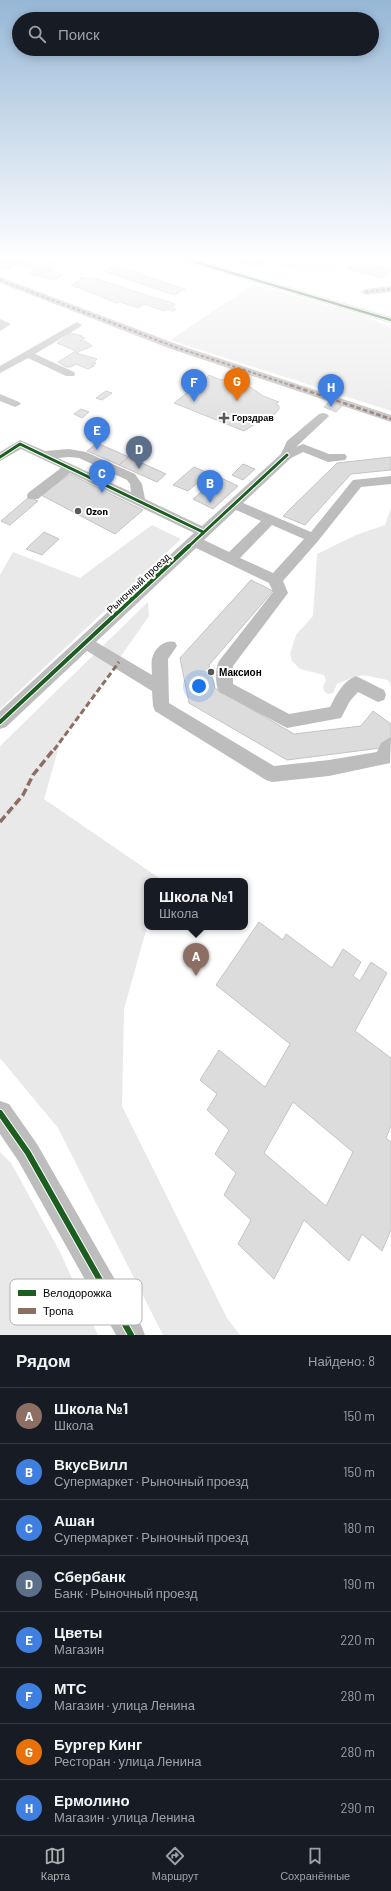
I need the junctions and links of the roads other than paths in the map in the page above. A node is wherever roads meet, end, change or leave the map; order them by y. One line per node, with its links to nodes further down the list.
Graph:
1 (108, 321): 11 (street)
2 (0, 322): 4 (street)
3 (77, 325): 5 (street)
4 (0, 328)
5 (27, 354): 6 (street); 7 (street)
6 (0, 370)
7 (70, 374)
8 (0, 397): 9 (street)
9 (15, 404)
10 (323, 416): 13 (street)
11 (391, 419)
12 (43, 455): 15 (street); 16 (street); 19 (street)
13 (287, 455): 14 (street); 20 (street, Рыночный проезд)
14 (341, 456)
15 (0, 457)
16 (69, 468): 18 (street); 19 (street)
17 (391, 480): 23 (street)
18 (33, 496)
19 (139, 502): 22 (street)
20 (235, 504): 21 (street); 22 (street, Рыночный проезд)
21 (270, 520): 23 (street); 24 (street)
22 (199, 537): 24 (street); 26 (street, Рыночный проезд)
23 (313, 538): 25 (street)
24 (231, 558): 25 (street)
25 (275, 580): 29 (street)
26 (86, 643): 28 (street); 30 (street, Рыночный проезд)
27 (169, 646): 28 (street)
28 (160, 688): 31 (street)
29 (378, 695)
30 (0, 722)
31 (391, 744)
32 (0, 1113): 33 (street)
33 (99, 1279)
34 (125, 1325): 35 (street)
35 (131, 1335)

